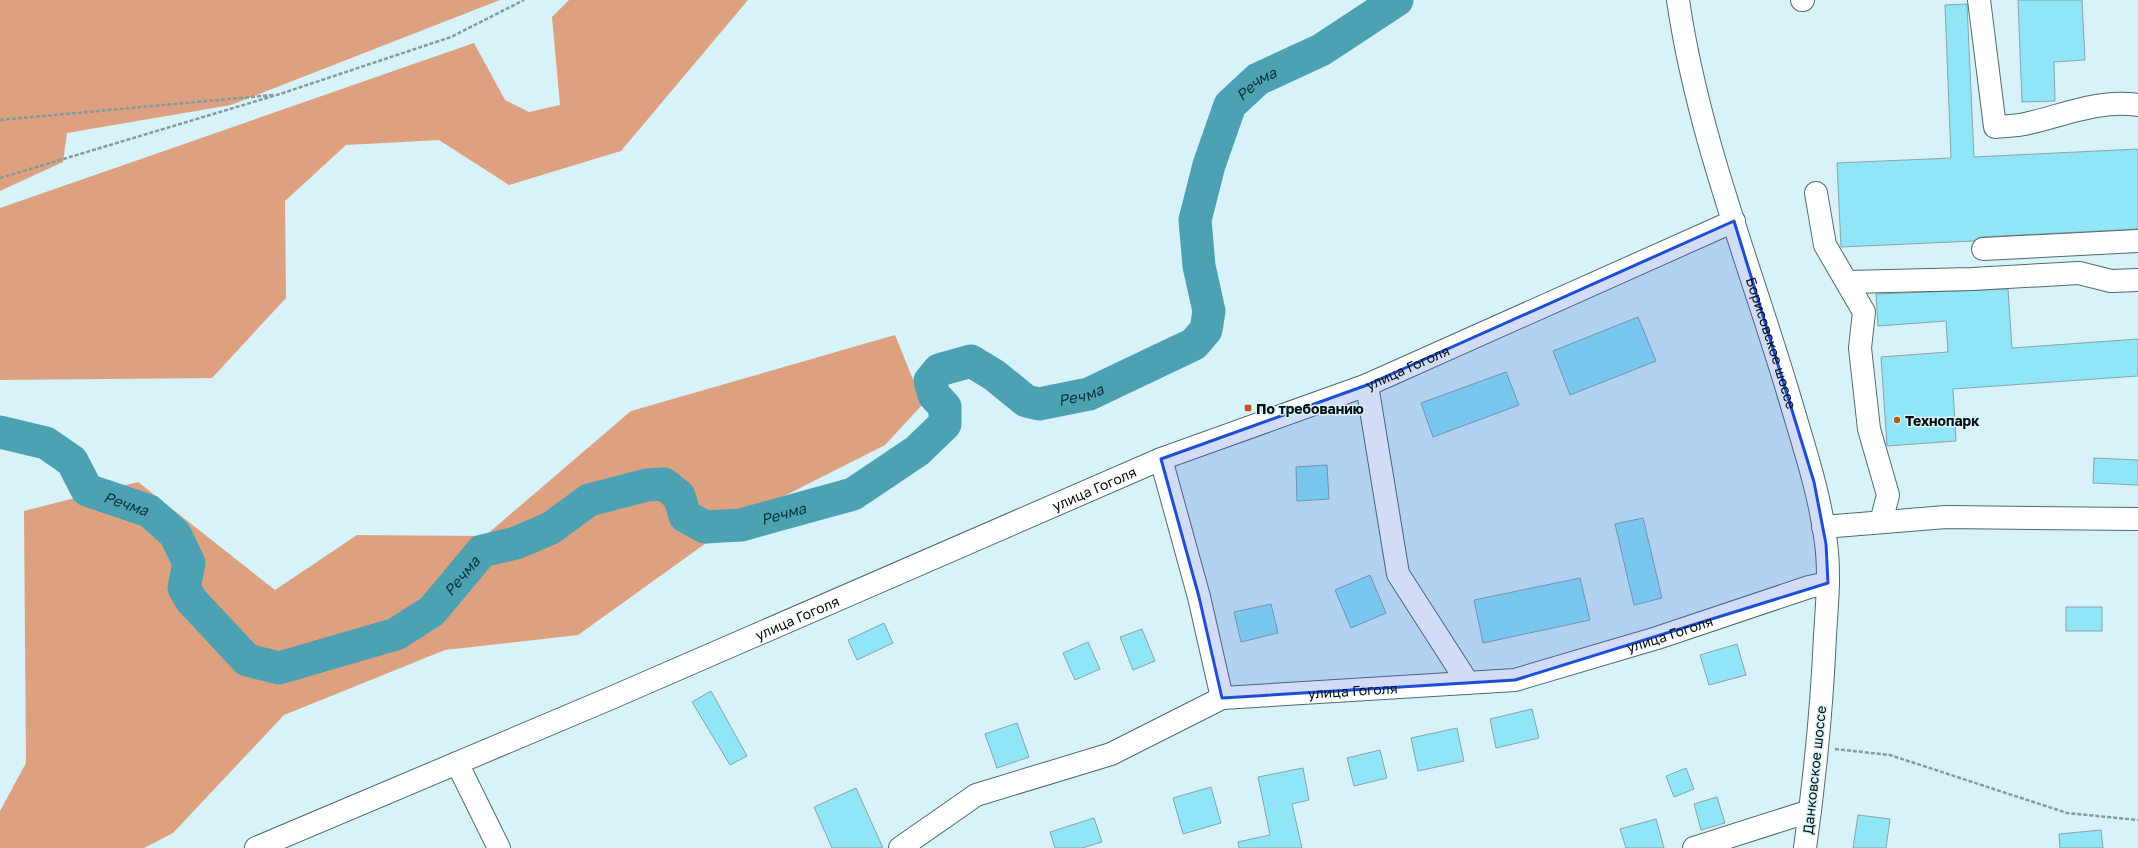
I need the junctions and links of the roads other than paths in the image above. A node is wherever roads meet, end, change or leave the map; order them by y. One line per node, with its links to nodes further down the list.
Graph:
1 (1678, 0): 5 (street, Борисовское шоссе)
2 (1979, 0): 3 (street)
3 (2138, 105)
4 (1816, 193): 9 (street)
5 (1734, 221): 10 (street, улица Гоголя); 14 (street, Борисовское шоссе)
6 (2138, 241): 7 (street)
7 (1983, 249)
8 (2138, 280): 9 (street)
9 (1848, 282): 13 (street)
10 (1367, 385): 11 (street, улица Гоголя); 16 (street)
11 (1161, 460): 18 (street); 19 (street, улица Гоголя)
12 (2138, 519): 13 (street)
13 (1881, 522): 14 (street)
14 (1824, 527): 15 (street, Борисовское шоссе)
15 (1828, 583): 16 (street, улица Гоголя); 17 (street, Борисовское шоссе)
16 (1468, 683): 18 (street, улица Гоголя)
17 (1822, 692): 20 (street, Данковское шоссе)
18 (1222, 698): 23 (street, улица Гоголя)
19 (457, 763): 21 (street, улица Гоголя); 22 (street)
20 (1810, 811): 24 (street); 25 (street, Данковское шоссе)
21 (256, 848)
22 (499, 848)
23 (900, 848)
24 (1694, 848)
25 (1805, 848)

